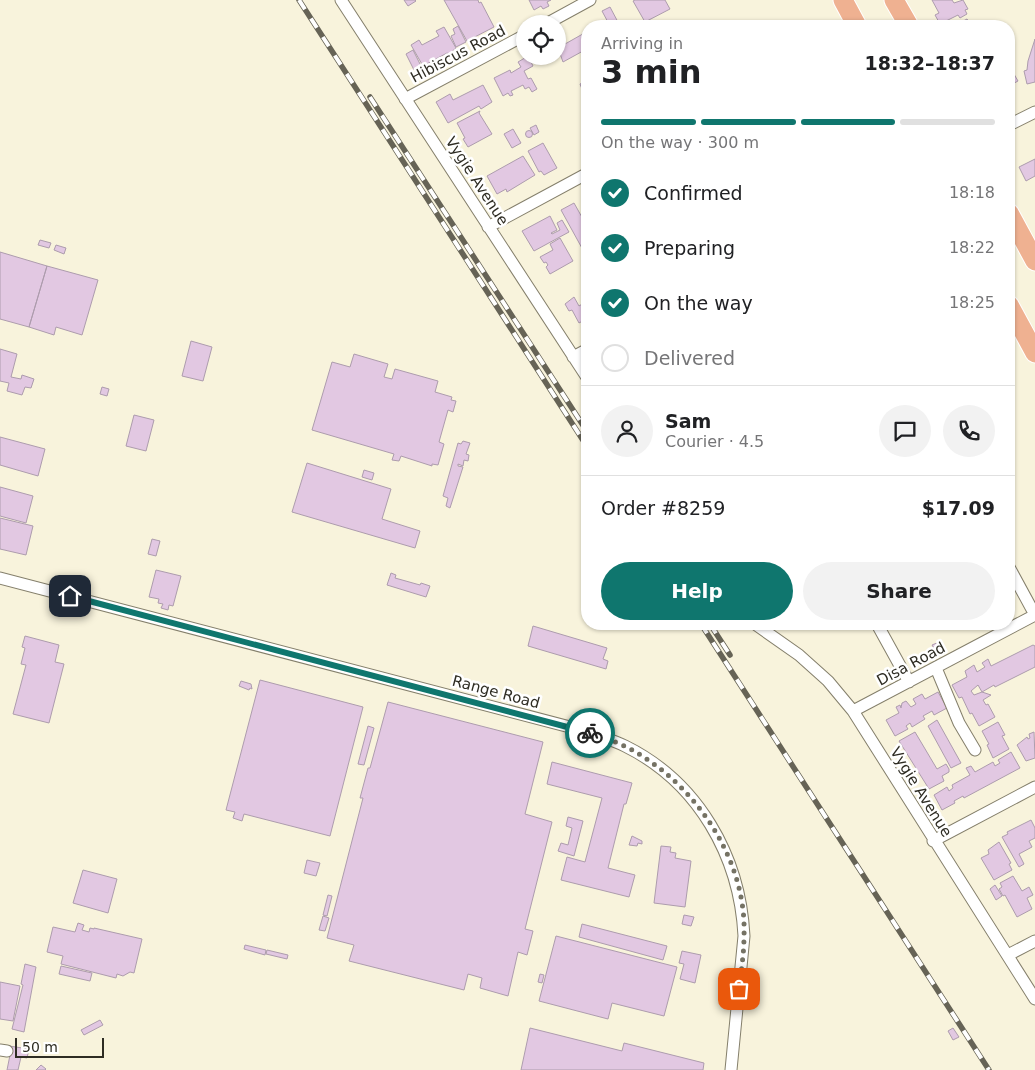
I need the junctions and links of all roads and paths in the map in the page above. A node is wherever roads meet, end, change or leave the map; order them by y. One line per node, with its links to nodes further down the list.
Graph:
1 (341, 0): 9 (street, Vygie Avenue)
2 (590, 0): 5 (street)
3 (843, 0): 6 (main road)
4 (894, 0): 7 (main road)
5 (562, 15)
6 (854, 20)
7 (906, 20)
8 (516, 40): 9 (street, Hibiscus Road)
9 (405, 99): 14 (street, Vygie Avenue)
10 (1035, 112): 11 (street)
11 (1015, 122)
12 (581, 178): 14 (street)
13 (1015, 224): 15 (main road)
14 (488, 227): 19 (street, Vygie Avenue)
15 (1035, 261)
16 (1015, 316): 18 (main road)
17 (581, 353): 19 (street)
18 (1035, 353)
19 (573, 357): 20 (street, Vygie Avenue)
20 (581, 369)
21 (0, 578): 37 (street, Range Road)
22 (1015, 578): 23 (street)
23 (1035, 615): 24 (street, Disa Road)
24 (1015, 626)
25 (764, 630): 30 (street, Vygie Avenue)
26 (880, 630): 29 (street)
27 (1007, 630): 28 (street, Disa Road)
28 (936, 668): 29 (street, Disa Road); 31 (street)
29 (909, 682): 30 (street, Disa Road)
30 (852, 712): 33 (street, Vygie Avenue)
31 (975, 750)
32 (1035, 787): 33 (street)
33 (933, 841): 35 (street, Vygie Avenue)
34 (1035, 940): 35 (street)
35 (1008, 955): 36 (street, Vygie Avenue)
36 (1035, 999)
37 (731, 1070)

